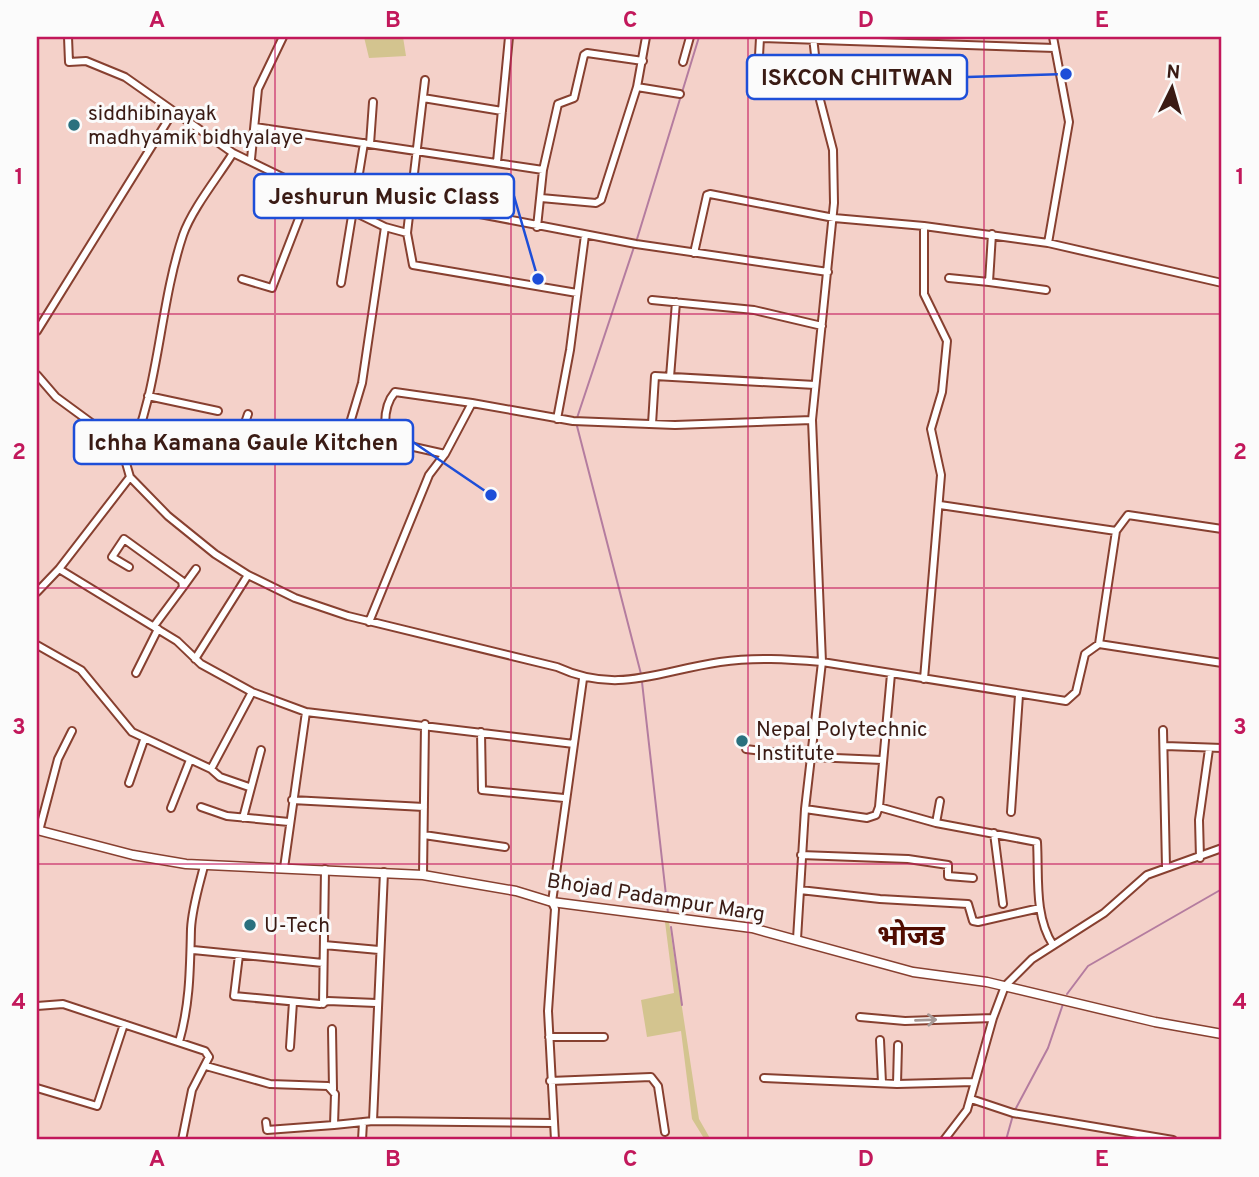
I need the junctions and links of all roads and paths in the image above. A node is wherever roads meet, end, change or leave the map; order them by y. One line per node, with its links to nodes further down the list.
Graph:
1 (68, 37): 19 (street)
2 (283, 37): 20 (street)
3 (509, 37): 18 (street)
4 (646, 37): 11 (street)
5 (690, 37): 12 (street)
6 (760, 37): 8 (street); 10 (street)
7 (1053, 37): 9 (street)
8 (813, 39): 9 (street); 31 (street)
9 (1055, 48): 38 (street)
10 (759, 56)
11 (643, 61): 14 (street); 26 (street)
12 (683, 62)
13 (425, 80): 16 (street)
14 (637, 87): 15 (street); 28 (street)
15 (680, 94)
16 (423, 98): 18 (street); 22 (street)
17 (373, 102): 21 (street)
18 (502, 111): 25 (street)
19 (173, 112): 23 (street); 51 (street)
20 (255, 127): 21 (street); 24 (street)
21 (367, 144): 22 (street); 30 (street)
22 (416, 150): 25 (street); 29 (street)
23 (233, 153): 24 (street); 55 (street)
24 (251, 159): 27 (street)
25 (497, 162): 26 (street)
26 (543, 170): 28 (street)
27 (310, 190): 30 (street); 42 (street)
28 (541, 198): 34 (street)
29 (411, 204): 34 (street); 35 (street)
30 (354, 212): 33 (street); 44 (street)
31 (834, 218): 32 (street); 39 (street); 40 (street)
32 (924, 226): 36 (street); 69 (street)
33 (385, 227): 35 (street); 65 (street)
34 (537, 227): 37 (street)
35 (407, 233): 47 (street)
36 (992, 234): 38 (street); 43 (street)
37 (585, 235): 39 (street); 47 (street)
38 (1048, 243): 45 (street)
39 (694, 253): 40 (street)
40 (828, 272): 50 (street)
41 (949, 278): 43 (street)
42 (242, 279)
43 (989, 282): 46 (street)
44 (341, 283)
45 (1222, 283)
46 (1045, 290)
47 (577, 293): 59 (street)
48 (652, 300): 49 (street)
49 (676, 302): 50 (street); 53 (street)
50 (822, 326): 54 (street)
51 (37, 331)
52 (37, 375): 67 (street)
53 (670, 377): 54 (street); 61 (street)
54 (815, 385): 60 (street)
55 (148, 396): 57 (street); 62 (street)
56 (472, 403): 59 (street); 66 (street); 66 (street)
57 (218, 411)
58 (248, 414): 63 (street)
59 (557, 419): 61 (street)
60 (812, 420): 61 (street); 83 (street)
61 (652, 424)
62 (140, 425): 63 (street); 67 (street)
63 (236, 449): 64 (street)
64 (254, 452)
65 (326, 454)
66 (445, 454): 78 (street)
67 (126, 463): 68 (street)
68 (130, 477): 73 (street); 75 (street)
69 (940, 505): 71 (street); 88 (street)
70 (1222, 529): 71 (street)
71 (1116, 531): 80 (street)
72 (129, 566): 76 (street)
73 (59, 569): 77 (street); 79 (street)
74 (196, 569): 76 (street)
75 (248, 575): 78 (street); 82 (street)
76 (183, 587): 79 (street)
77 (37, 592)
78 (369, 622): 87 (street)
79 (156, 627): 82 (street); 85 (street)
80 (1098, 644): 84 (street); 90 (street)
81 (37, 645): 96 (street)
82 (195, 659): 89 (street)
83 (821, 662): 86 (street); 87 (street); 103 (street)
84 (1222, 663)
85 (136, 673)
86 (891, 674): 88 (street); 105 (street)
87 (583, 679): 97 (street)
88 (924, 680): 90 (street)
89 (252, 692): 91 (street); 106 (street)
90 (1019, 695): 117 (street)
91 (306, 712): 92 (street); 110 (street)
92 (425, 724): 95 (street); 113 (street)
93 (1163, 730): 98 (street)
94 (72, 731): 121 (street)
95 (481, 732): 97 (street); 109 (street)
96 (144, 740): 104 (street); 107 (street)
97 (574, 744): 109 (street)
98 (1165, 746): 101 (street); 129 (street)
99 (1222, 748): 101 (street)
100 (746, 749): 103 (street)
101 (1209, 749): 127 (street)
102 (261, 750): 108 (street)
103 (812, 757): 105 (street); 116 (street)
104 (190, 760): 106 (street); 115 (street)
105 (883, 760): 114 (street)
106 (211, 769): 108 (street)
107 (129, 783)
108 (249, 787): 118 (street)
109 (564, 798): 136 (street)
110 (292, 800): 113 (street); 119 (street)
111 (940, 802): 120 (street)
112 (201, 807): 118 (street)
113 (424, 807): 123 (street)
114 (880, 807): 116 (street); 120 (street)
115 (171, 808)
116 (805, 810): 126 (street)
117 (1012, 812)
118 (243, 818): 119 (street)
119 (289, 822): 130 (street)
120 (936, 823): 122 (street)
121 (38, 831): 128 (street, Bhojad Padampur Marg)
122 (995, 833): 137 (street); 138 (street)
123 (424, 835): 124 (street); 133 (street)
124 (505, 847)
125 (1222, 848): 127 (street)
126 (801, 855): 134 (street); 135 (street)
127 (1200, 858): 129 (street)
128 (204, 866): 130 (street, Bhojad Padampur Marg); 142 (street)
129 (1166, 867): 141 (street)
130 (284, 868): 131 (street, Bhojad Padampur Marg)
131 (325, 868): 132 (street, Bhojad Padampur Marg); 140 (street)
132 (384, 872): 133 (street, Bhojad Padampur Marg); 143 (street)
133 (423, 875): 136 (street, Bhojad Padampur Marg)
134 (972, 878)
135 (800, 890): 138 (street); 139 (street)
136 (552, 902): 139 (street, Bhojad Padampur Marg); 156 (street)
137 (1003, 905)
138 (1040, 908): 141 (street)
139 (797, 939): 146 (street, Bhojad Padampur Marg)
140 (324, 945): 143 (street); 145 (street)
141 (1053, 946): 146 (street)
142 (193, 950): 144 (street); 159 (street)
143 (379, 950): 148 (street)
144 (239, 955): 145 (street); 147 (street)
145 (323, 963): 149 (street)
146 (1006, 986): 152 (street); 155 (street, Bhojad Padampur Marg)
147 (293, 1002): 149 (street); 161 (street)
148 (376, 1003): 149 (street); 171 (street)
149 (323, 1004)
150 (37, 1006): 153 (street)
151 (860, 1017): 152 (street, one-way to 152)
152 (993, 1018): 165 (street)
153 (124, 1024): 159 (street); 168 (street)
154 (332, 1030): 169 (street)
155 (1222, 1034)
156 (549, 1037): 157 (street); 164 (street)
157 (604, 1037)
158 (880, 1040): 166 (street)
159 (179, 1042): 162 (street)
160 (898, 1045): 167 (street)
161 (290, 1046)
162 (206, 1066): 169 (street); 177 (street)
163 (764, 1078): 166 (street)
164 (550, 1081): 174 (street); 176 (street)
165 (974, 1082): 167 (street); 170 (street)
166 (882, 1083): 167 (street)
167 (897, 1084)
168 (37, 1088)
169 (333, 1089): 175 (street)
170 (971, 1099): 180 (street); 181 (street)
171 (373, 1121): 173 (street); 174 (street)
172 (266, 1122): 175 (street)
173 (363, 1122): 175 (street); 178 (street)
174 (553, 1123): 179 (street)
175 (334, 1125)
176 (665, 1132)
177 (182, 1140)
178 (362, 1140)
179 (555, 1140)
180 (944, 1140)
181 (1173, 1140)

